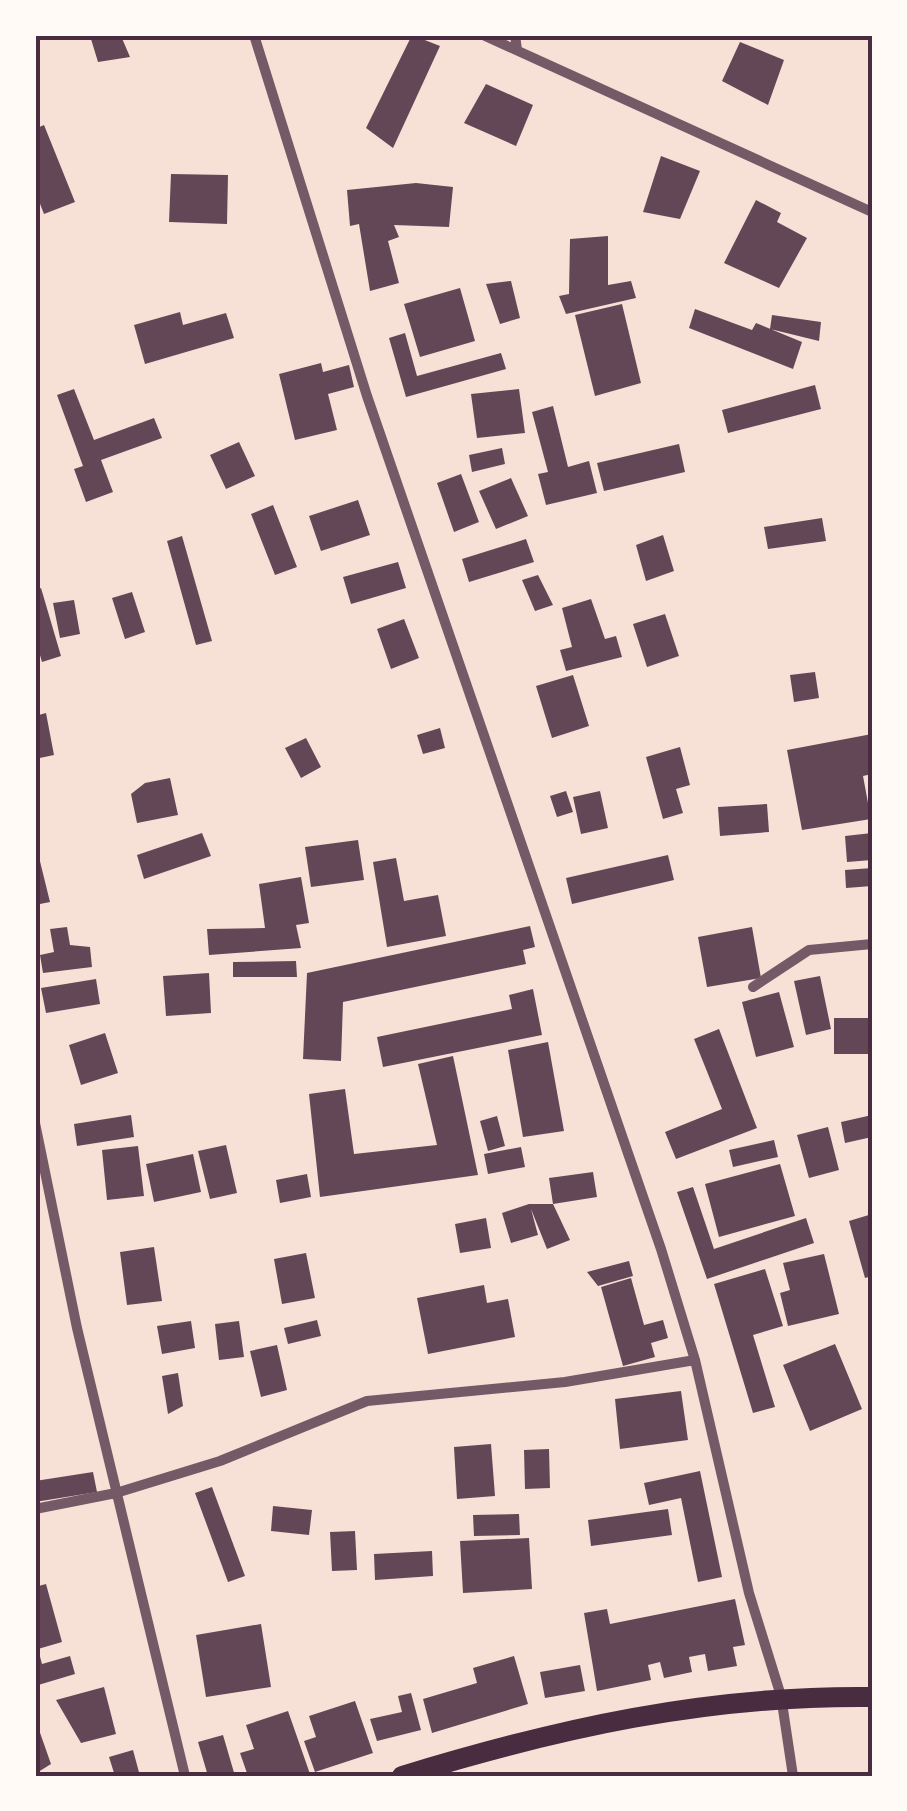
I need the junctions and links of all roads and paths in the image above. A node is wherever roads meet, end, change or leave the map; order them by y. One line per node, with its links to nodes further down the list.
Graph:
1 (254, 35): 9 (street)
2 (483, 35): 4 (street)
3 (515, 35): 4 (street)
4 (517, 50): 5 (street)
5 (872, 212)
6 (872, 944): 7 (street)
7 (753, 987)
8 (35, 1122): 10 (street)
9 (695, 1360): 10 (street); 12 (street)
10 (116, 1493): 11 (street); 14 (street)
11 (35, 1508)
12 (781, 1696): 13 (main road); 15 (main road); 16 (street)
13 (872, 1697)
14 (185, 1776)
15 (402, 1776)
16 (793, 1776)

